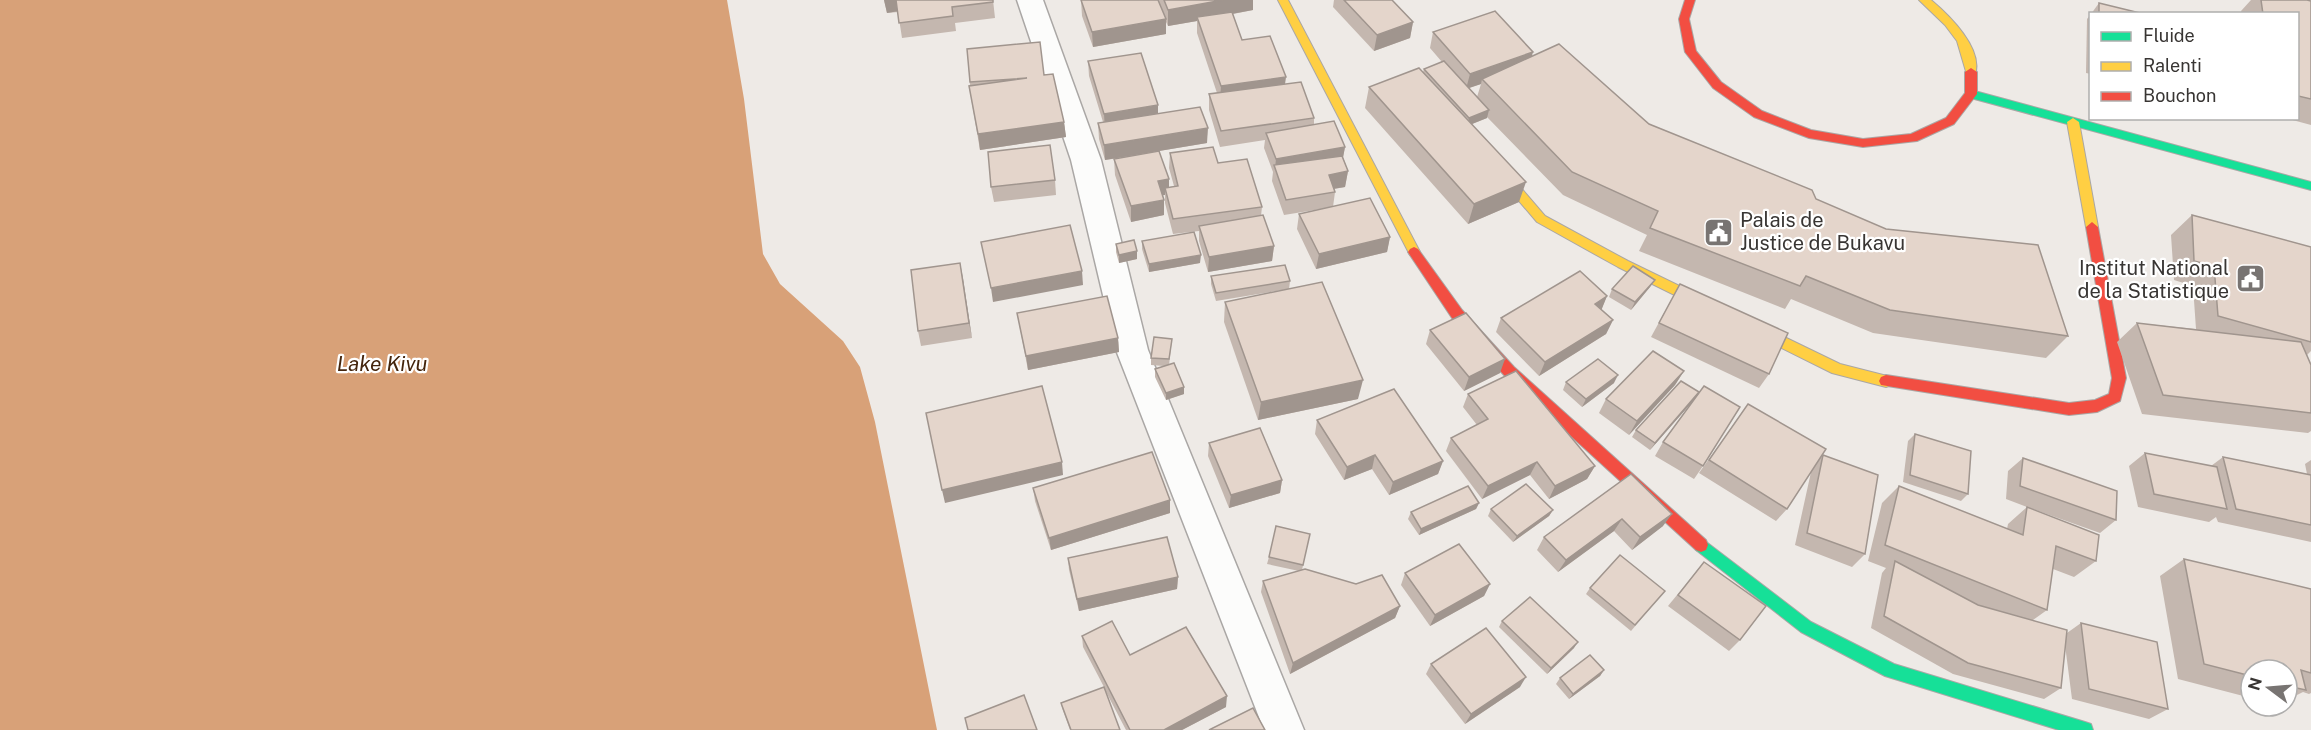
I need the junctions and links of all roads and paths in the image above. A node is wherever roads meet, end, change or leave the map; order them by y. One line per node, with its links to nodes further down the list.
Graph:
1 (1030, 0): 9 (street)
2 (1284, 0): 10 (street)
3 (1690, 0): 5 (street)
4 (1924, 0): 5 (street)
5 (1971, 94): 6 (street)
6 (2073, 122): 7 (street); 8 (street)
7 (1494, 164)
8 (2311, 186)
9 (1284, 730)
10 (2085, 730)

